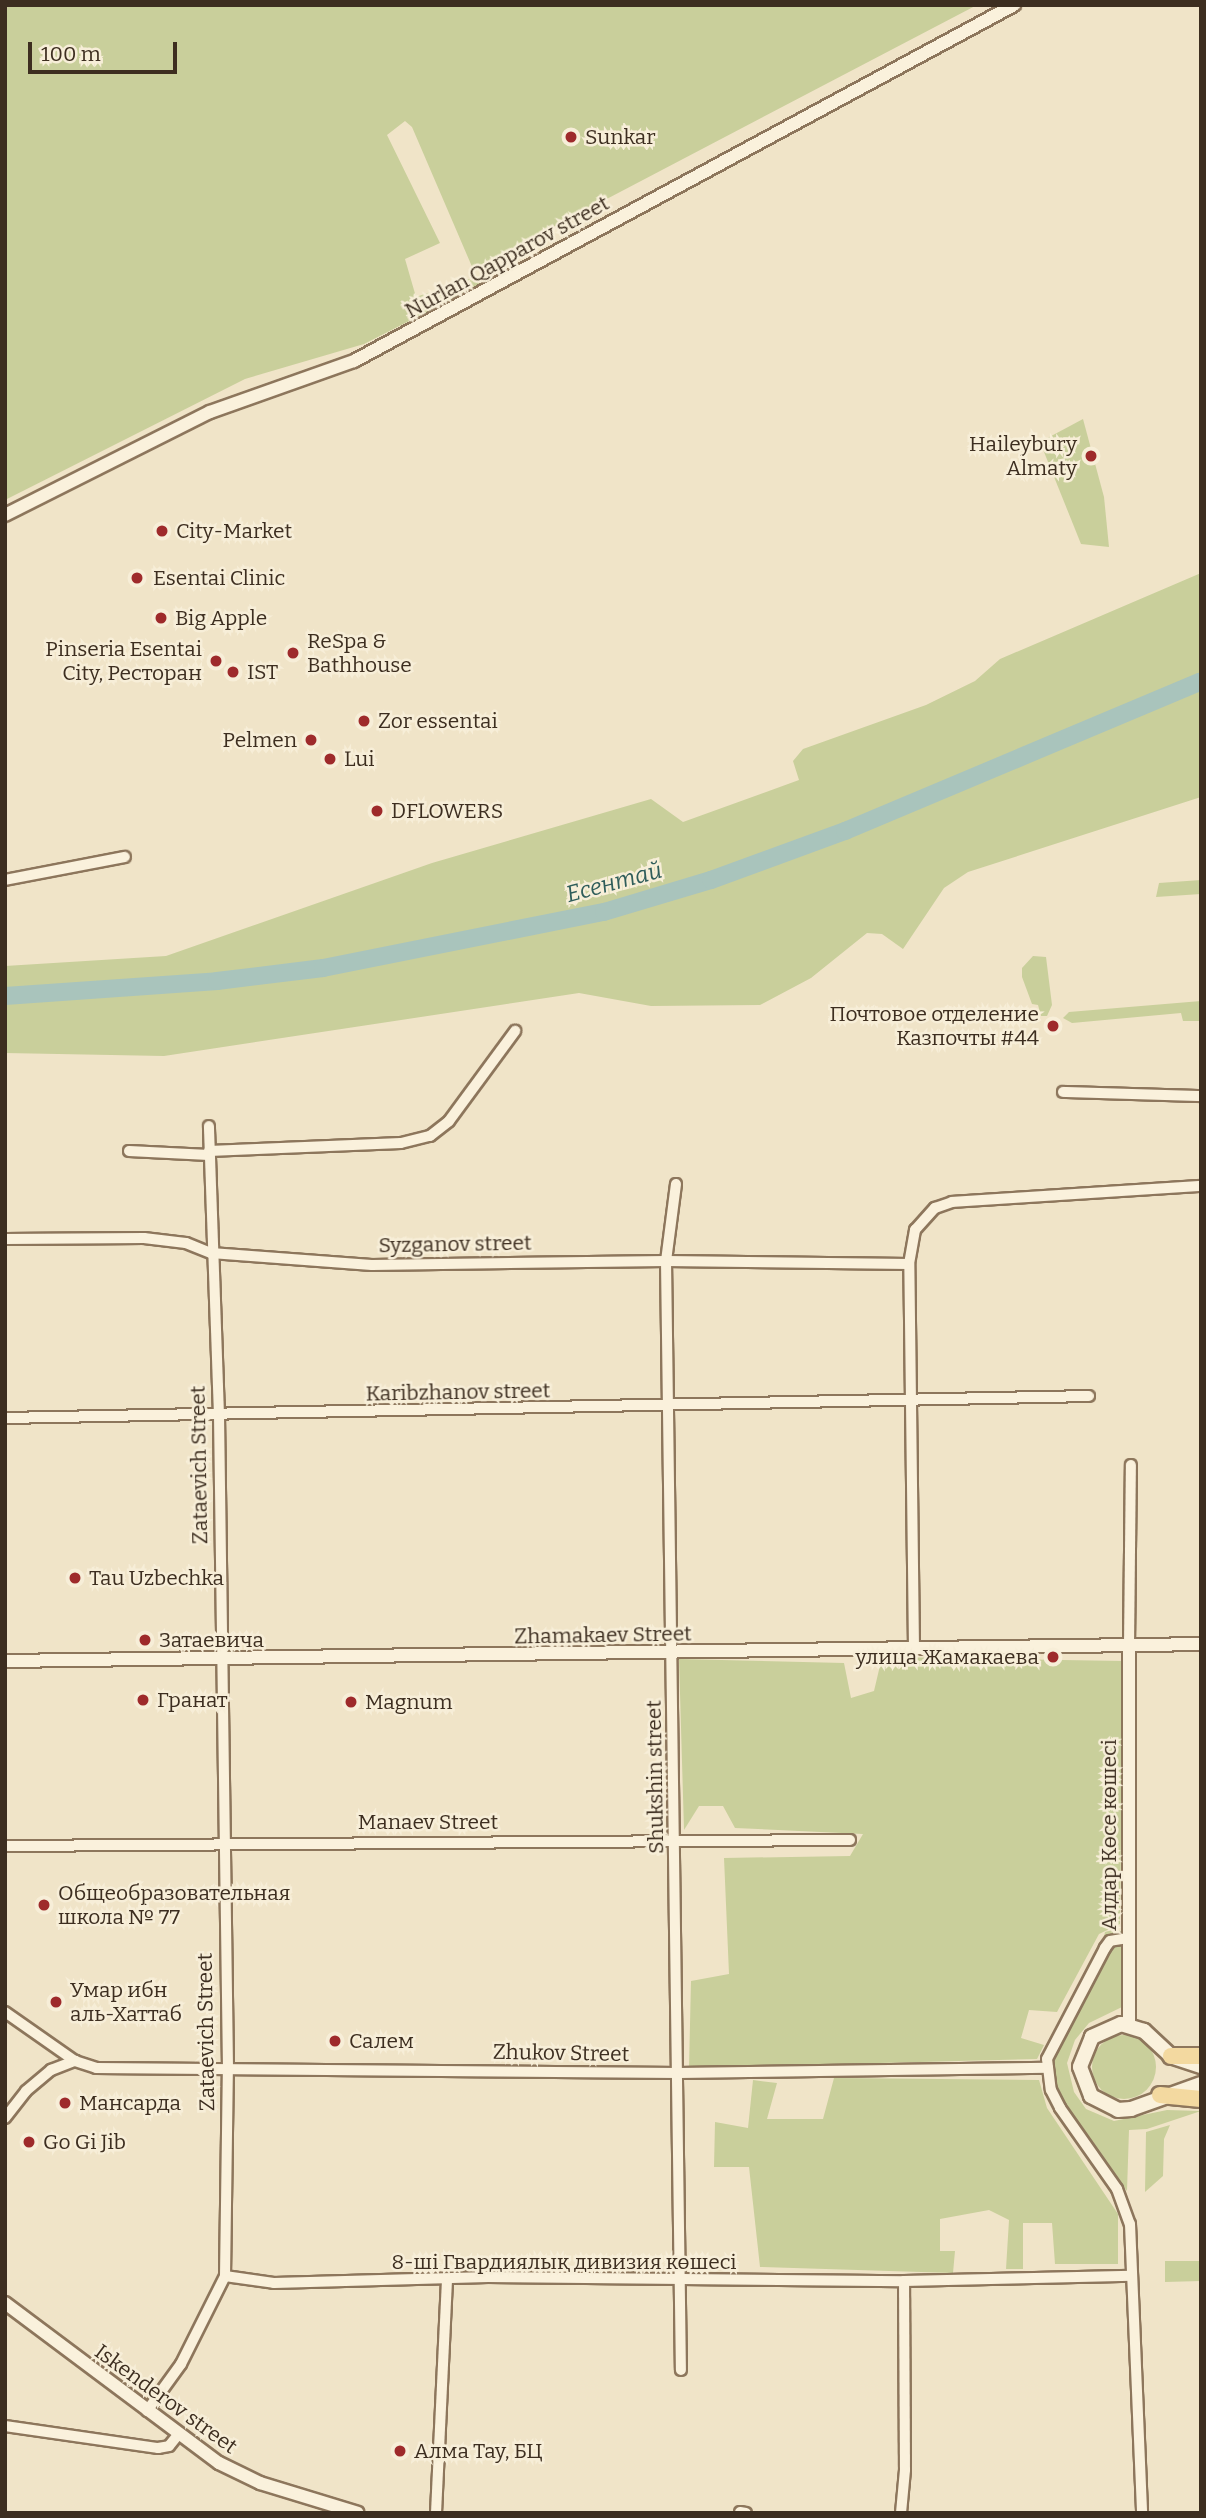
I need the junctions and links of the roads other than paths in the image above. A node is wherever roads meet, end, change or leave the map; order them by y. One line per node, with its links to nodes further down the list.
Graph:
1 (1014, 5): 2 (street, Nurlan Qapparov street)
2 (5, 515)
3 (125, 857): 4 (street)
4 (5, 880)
5 (514, 1031): 10 (street)
6 (1063, 1092): 7 (street)
7 (1201, 1096)
8 (209, 1126): 10 (street, Zataevich Street)
9 (129, 1151): 10 (street)
10 (209, 1153): 14 (street, Zataevich Street)
11 (676, 1184): 15 (street, Shukshin street)
12 (1201, 1186): 16 (street)
13 (5, 1239): 14 (street, Syzganov street)
14 (211, 1253): 15 (street, Syzganov street); 20 (street, Zataevich Street)
15 (666, 1261): 16 (street, Syzganov street); 19 (street, Shukshin street)
16 (909, 1264): 18 (street)
17 (1089, 1396): 18 (street, Karibzhanov street)
18 (912, 1399): 19 (street, Karibzhanov street); 25 (street)
19 (671, 1408): 20 (street, Karibzhanov street); 26 (street, Shukshin street)
20 (219, 1415): 21 (street, Karibzhanov street); 27 (street, Zataevich Street)
21 (5, 1418)
22 (1131, 1465): 24 (street)
23 (1201, 1644): 24 (street, Zhamakaev Street)
24 (1129, 1646): 25 (street, Zhamakaev Street); 33 (street, Алдар Көсе көшесі)
25 (914, 1648): 26 (street, Zhamakaev Street)
26 (672, 1653): 27 (street, Zhamakaev Street); 31 (street, Shukshin street)
27 (218, 1658): 28 (street, Zhamakaev Street); 30 (street, Zataevich Street)
28 (5, 1661)
29 (850, 1840): 31 (street, Manaev Street)
30 (223, 1841): 31 (street, Manaev Street); 32 (street, Manaev Street); 40 (street, Zataevich Street)
31 (675, 1842): 42 (street, Shukshin street)
32 (5, 1846)
33 (1128, 1938): 35 (street, Алдар Көсе көшесі); 41 (street)
34 (5, 2012): 38 (street)
35 (1129, 2025): 36 (main road); 44 (main road)
36 (1171, 2056): 37 (main road); 39 (main road)
37 (1201, 2056)
38 (75, 2061): 40 (street, Zhukov Street); 46 (street)
39 (1201, 2066)
40 (228, 2068): 42 (street, Zhukov Street); 47 (street, Zataevich Street)
41 (1048, 2068): 42 (street, Zhukov Street); 48 (street)
42 (679, 2073): 50 (street, Shukshin street)
43 (1201, 2084): 44 (main road)
44 (1160, 2095): 45 (main road)
45 (1201, 2099)
46 (5, 2118)
47 (225, 2276): 49 (street, 8-ші Гвардиялық дивизия көшесі); 54 (street, Zataevich Street)
48 (1132, 2276): 51 (street, 8-ші Гвардиялық дивизия көшесі); 62 (street)
49 (447, 2279): 50 (street, 8-ші Гвардиялық дивизия көшесі); 59 (street)
50 (682, 2280): 51 (street, 8-ші Гвардиялық дивизия көшесі); 53 (street, Shukshin street)
51 (904, 2281): 61 (street)
52 (5, 2303): 54 (street, Iskenderov street)
53 (681, 2370)
54 (147, 2411): 56 (street, Iskenderov street)
55 (5, 2426): 56 (street)
56 (177, 2436): 58 (street, Iskenderov street)
57 (740, 2512): 60 (street)
58 (358, 2513)
59 (436, 2513)
60 (746, 2513)
61 (901, 2513)
62 (1142, 2513)

